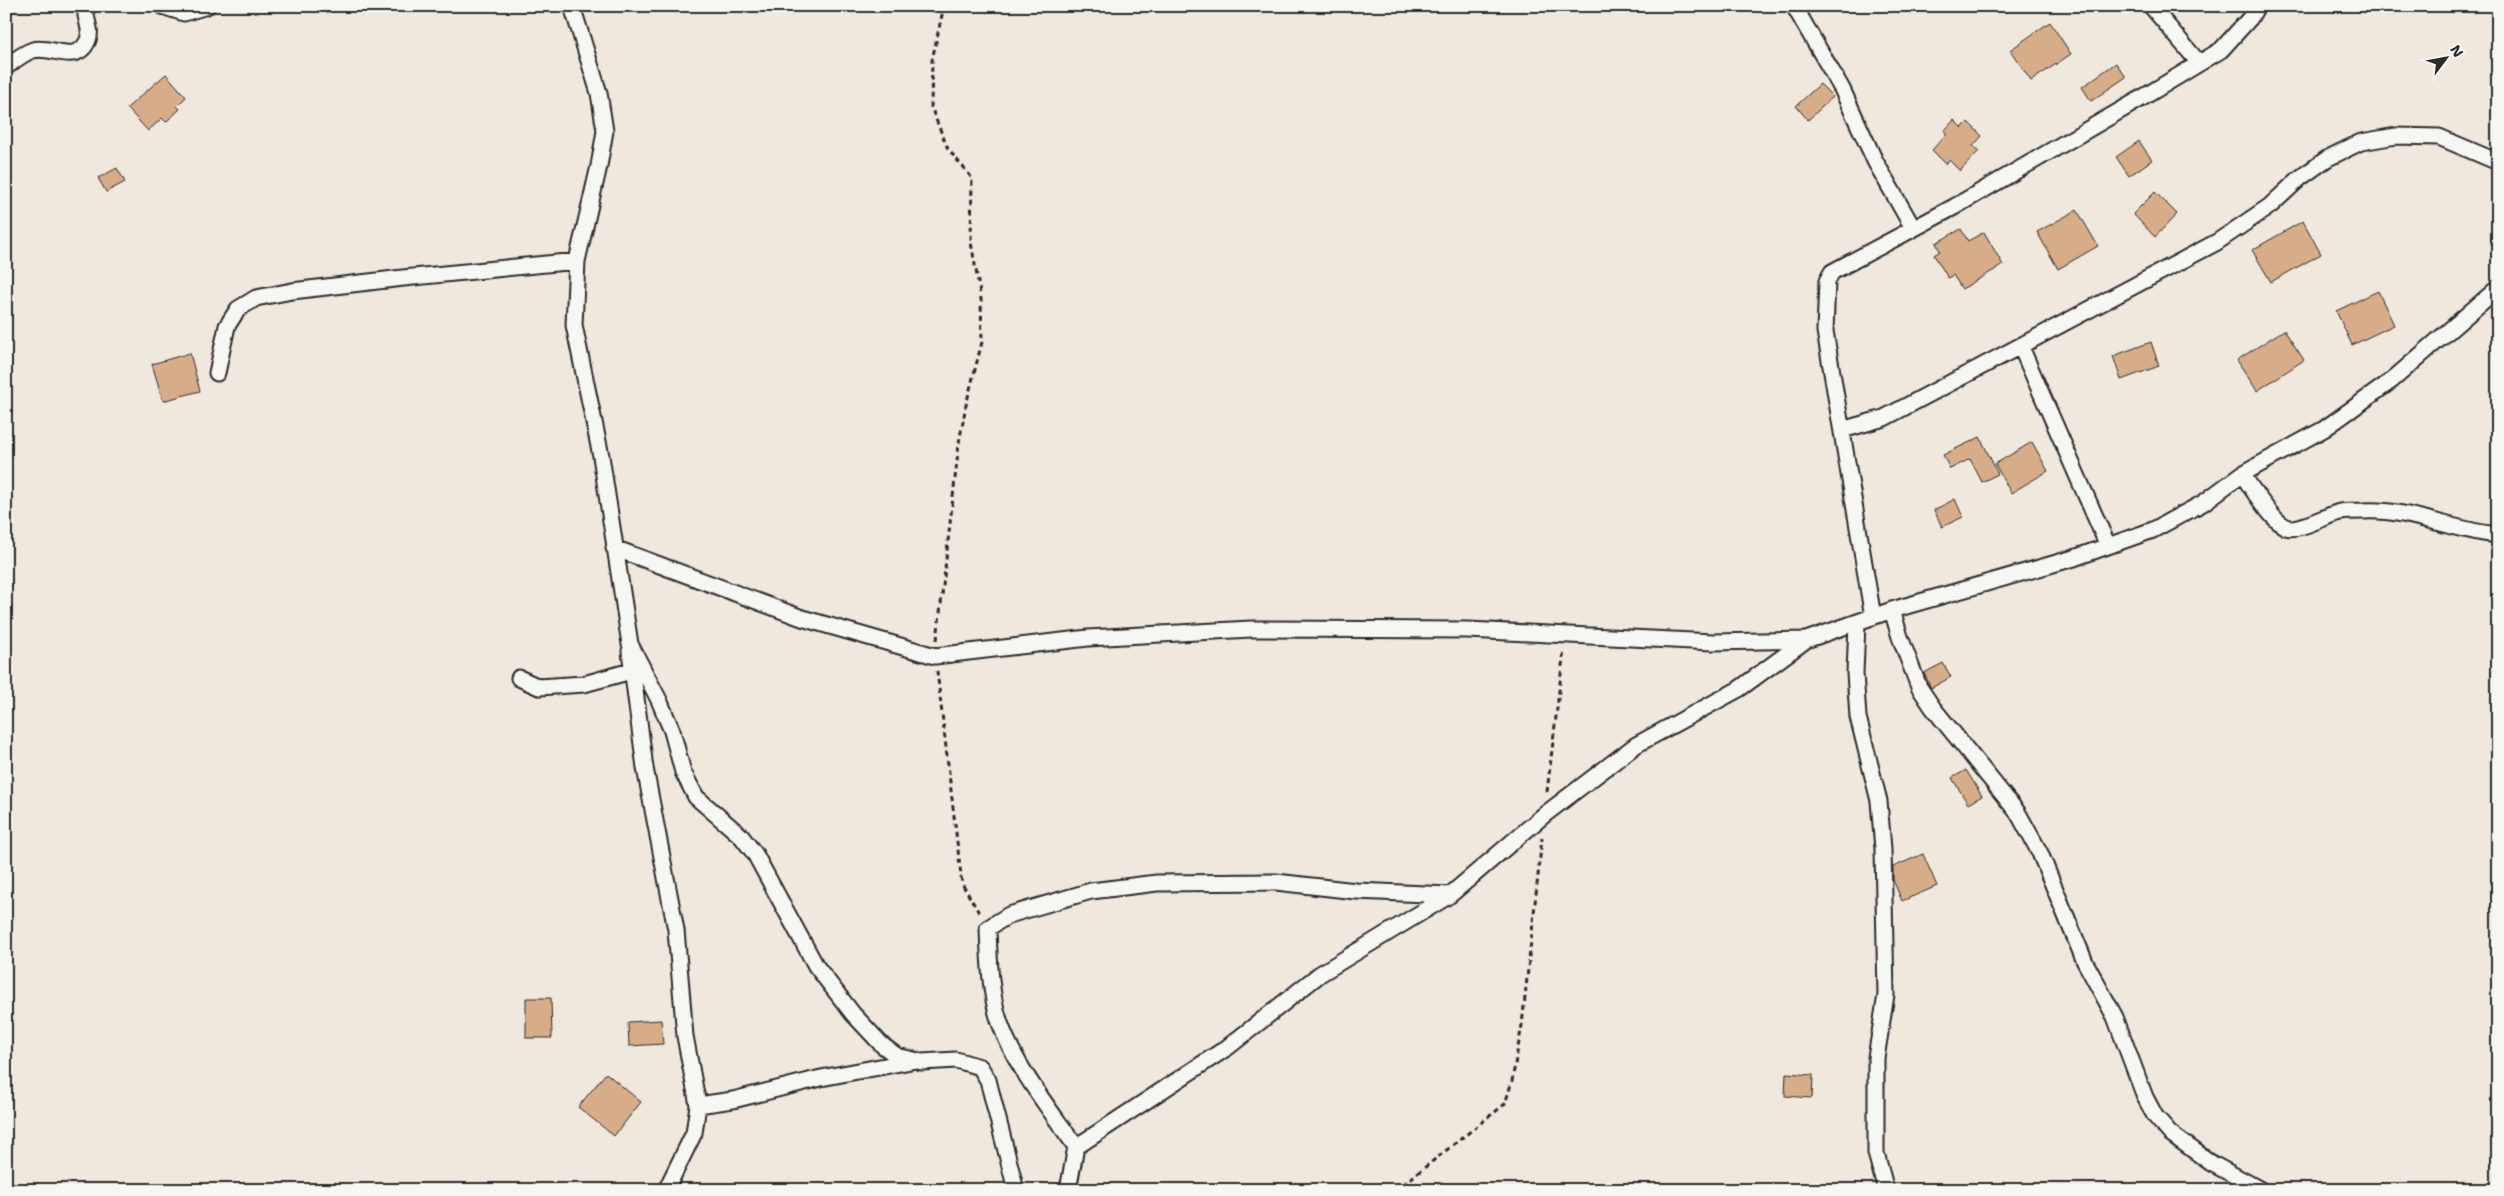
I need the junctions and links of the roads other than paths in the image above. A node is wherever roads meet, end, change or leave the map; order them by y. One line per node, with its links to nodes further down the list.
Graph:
1 (86, 6): 9 (street)
2 (162, 6): 3 (street)
3 (207, 6)
4 (572, 6): 12 (street)
5 (1794, 6): 11 (street)
6 (2151, 6): 8 (street)
7 (2257, 6): 8 (street)
8 (2199, 63): 11 (street)
9 (6, 67)
10 (2498, 162): 14 (street)
11 (1913, 228): 16 (street)
12 (577, 261): 15 (street); 20 (street)
13 (2498, 288): 17 (street)
14 (2021, 347): 16 (street); 19 (street)
15 (217, 373)
16 (1842, 430): 22 (street)
17 (2242, 474): 18 (street); 19 (street)
18 (2498, 535)
19 (2108, 546): 21 (street)
20 (614, 548): 24 (street); 25 (street)
21 (1892, 610): 22 (street); 36 (street)
22 (1873, 617): 23 (street)
23 (1857, 624): 24 (street); 35 (street)
24 (1806, 640): 28 (street)
25 (630, 644): 26 (street); 29 (street)
26 (631, 671): 27 (street); 30 (street)
27 (519, 678)
28 (1450, 895): 31 (street); 31 (street)
29 (910, 1061): 30 (street); 33 (street)
30 (698, 1105): 32 (street)
31 (1076, 1147): 34 (street)
32 (666, 1190)
33 (1016, 1190)
34 (1068, 1190)
35 (1886, 1190)
36 (2261, 1190)

